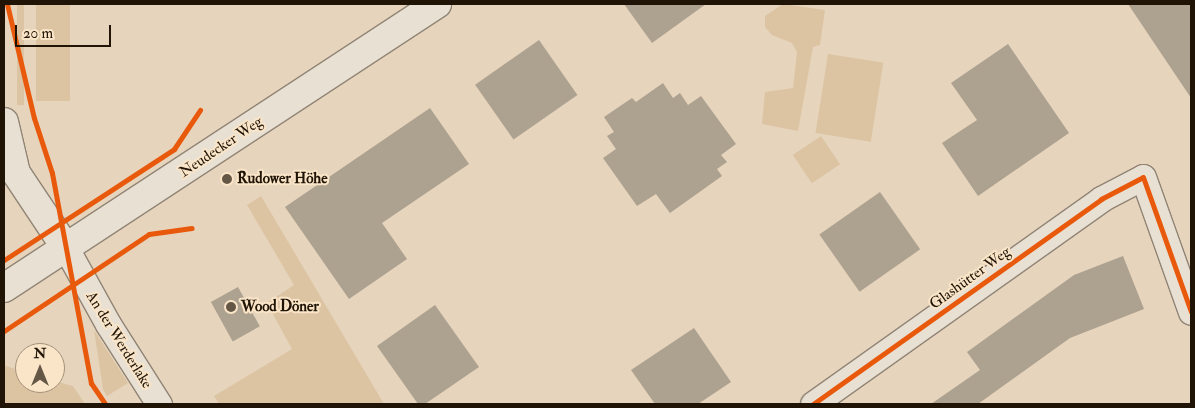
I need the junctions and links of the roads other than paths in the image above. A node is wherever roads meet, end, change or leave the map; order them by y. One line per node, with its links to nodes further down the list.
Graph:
1 (437, 4): 3 (street, Neudecker Weg)
2 (4, 122): 3 (street)
3 (66, 248): 4 (street, Neudecker Weg); 6 (street, An der Werderlake)
4 (4, 288)
5 (1191, 312): 7 (street, Glashütter Weg)
6 (159, 404)
7 (814, 404)

